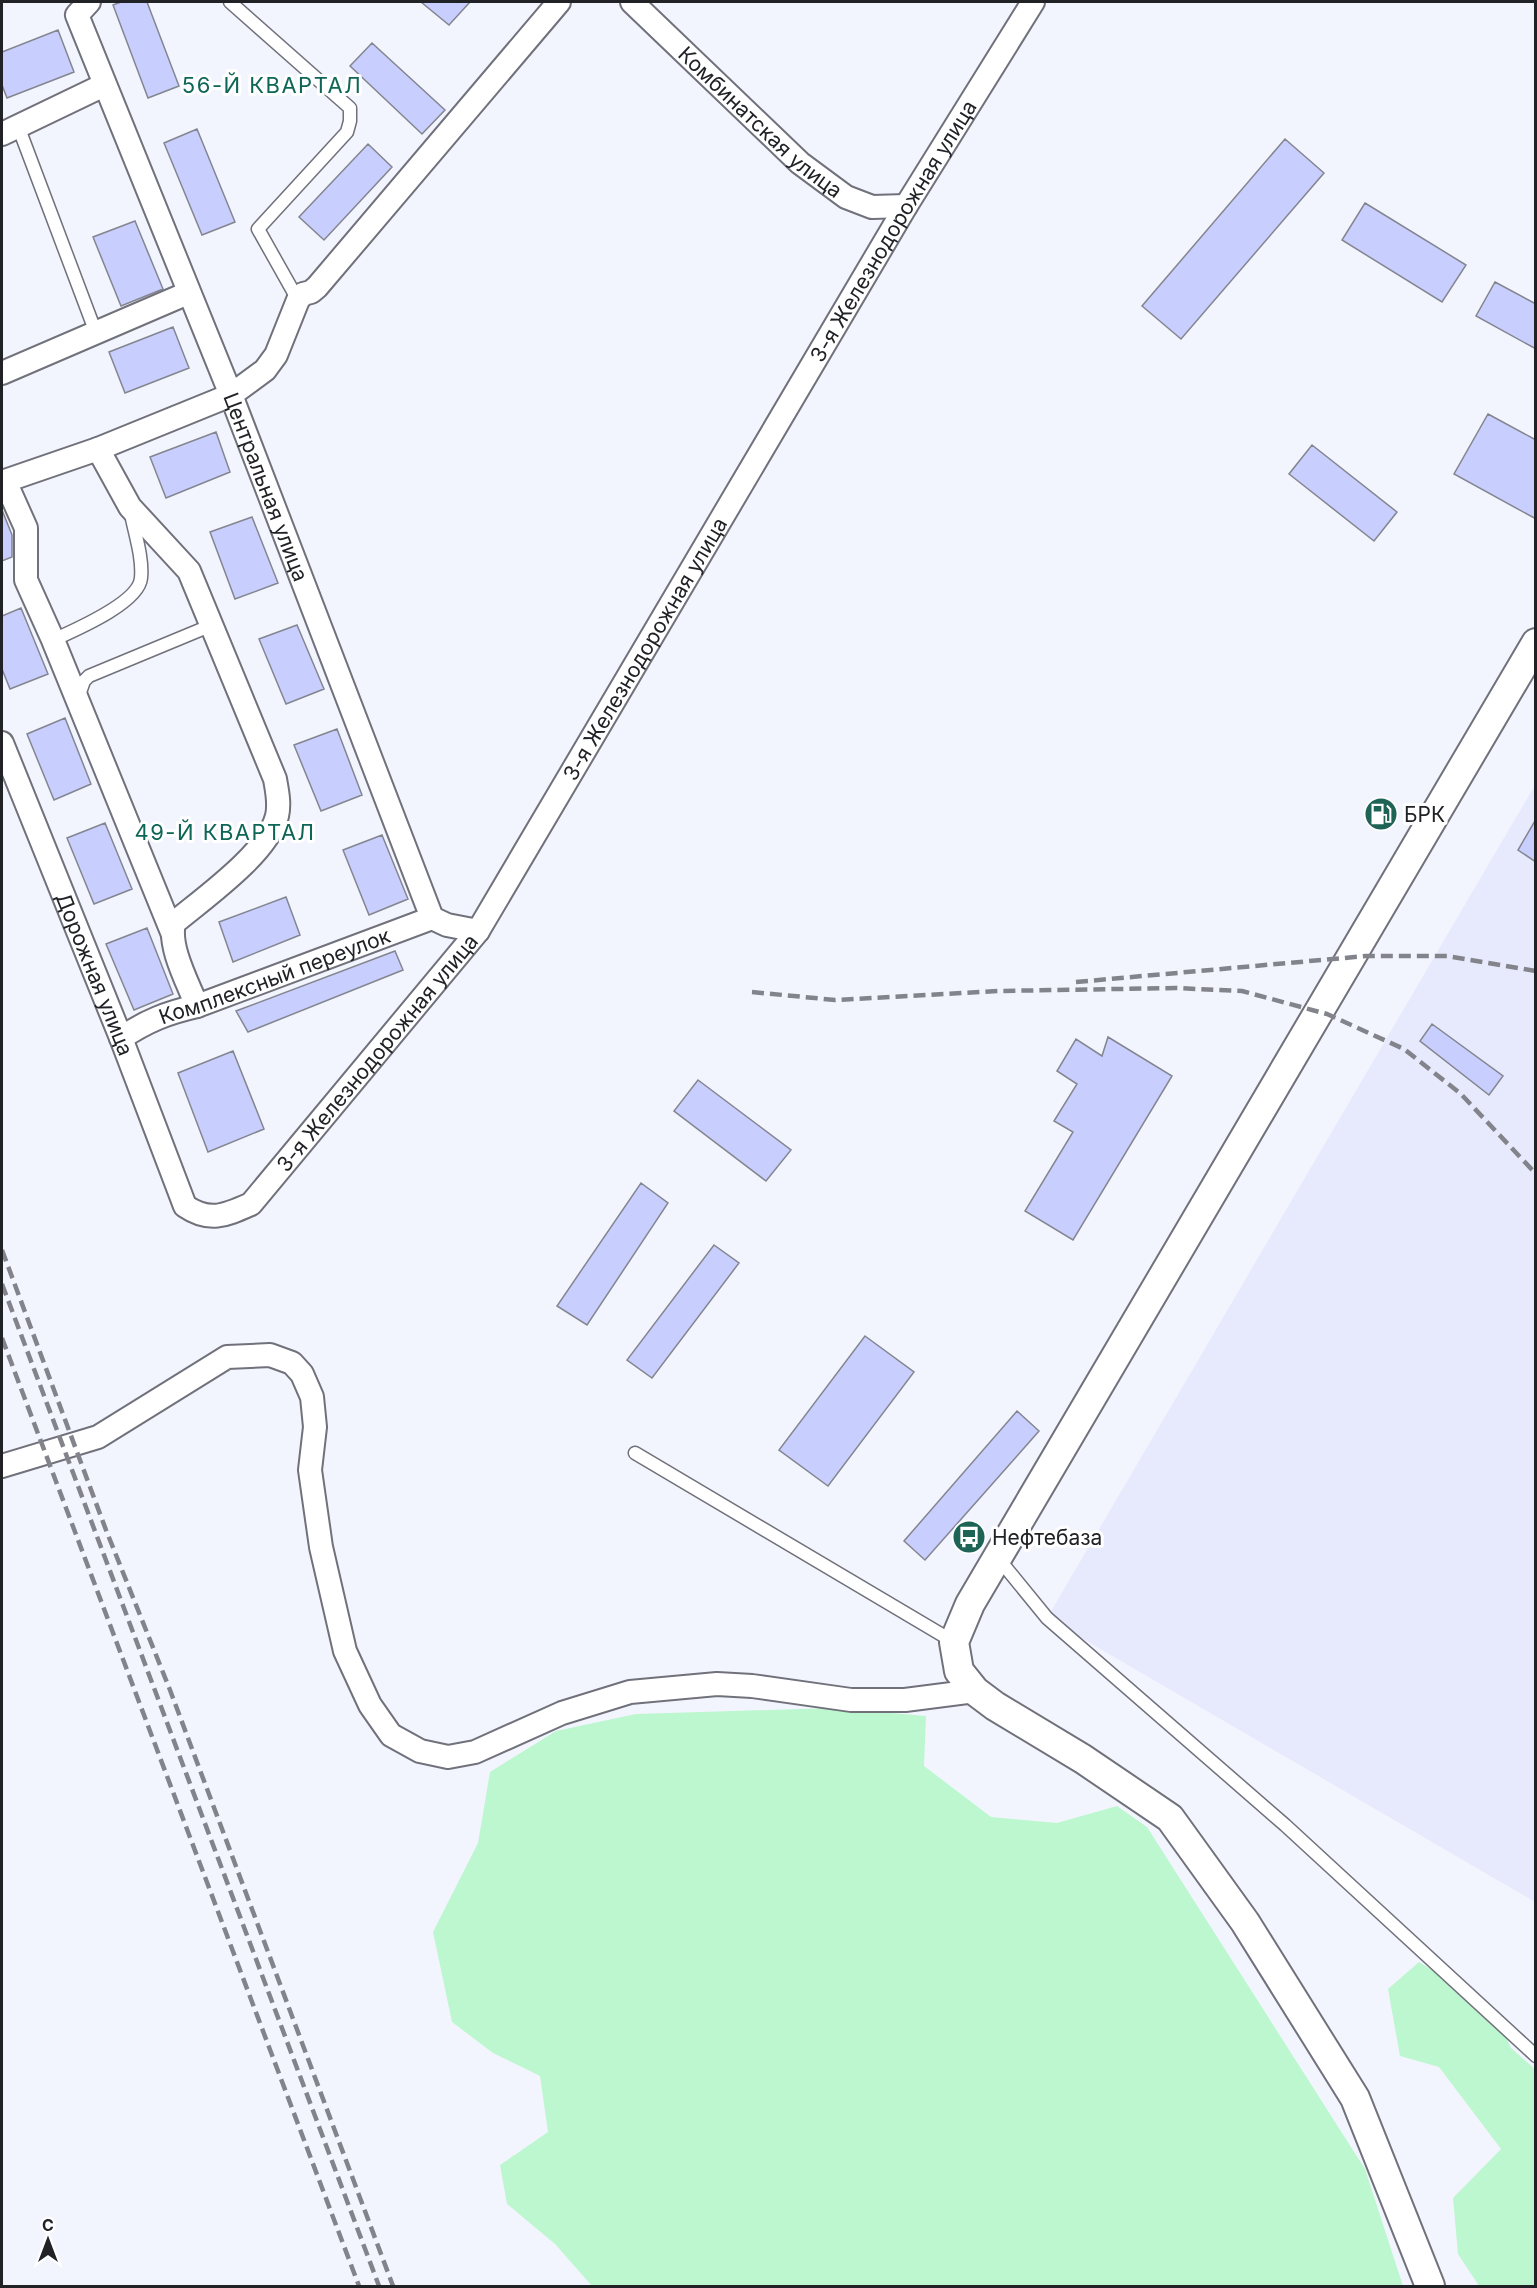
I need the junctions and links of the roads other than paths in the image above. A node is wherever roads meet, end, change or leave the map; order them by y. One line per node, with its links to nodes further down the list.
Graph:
1 (230, 2): 10 (lane)
2 (559, 2): 10 (street)
3 (633, 2): 8 (street, Комбинатская улица)
4 (1033, 2): 8 (street, 3-я Железнодорожная улица)
5 (83, 8): 6 (street, Центральная улица)
6 (105, 85): 7 (street); 9 (street, Центральная улица)
7 (10, 130): 11 (lane)
8 (906, 206): 23 (street, 3-я Железнодорожная улица)
9 (188, 293): 11 (street); 13 (street, Центральная улица)
10 (298, 300): 13 (street)
11 (96, 333): 12 (street)
12 (2, 373)
13 (231, 395): 14 (street); 22 (street, Центральная улица)
14 (98, 448): 15 (street); 16 (street)
15 (3, 481): 18 (street)
16 (130, 507): 17 (street); 18 (lane)
17 (212, 625): 20 (lane); 24 (street)
18 (53, 640): 20 (street)
19 (1536, 643): 30 (street)
20 (78, 702): 24 (street)
21 (2, 743): 26 (street, Дорожная улица)
22 (432, 918): 23 (street); 25 (street, Комплексный переулок)
23 (478, 931): 27 (street, 3-я Железнодорожная улица)
24 (172, 932): 25 (street)
25 (197, 1006): 26 (street, Комплексный переулок)
26 (121, 1038): 27 (street, Дорожная улица)
27 (185, 1206)
28 (635, 1453): 31 (lane)
29 (2, 1466): 32 (street)
30 (997, 1557): 31 (street); 33 (lane)
31 (954, 1642): 32 (street)
32 (975, 1691): 34 (street)
33 (1536, 2056)
34 (1430, 2286)

